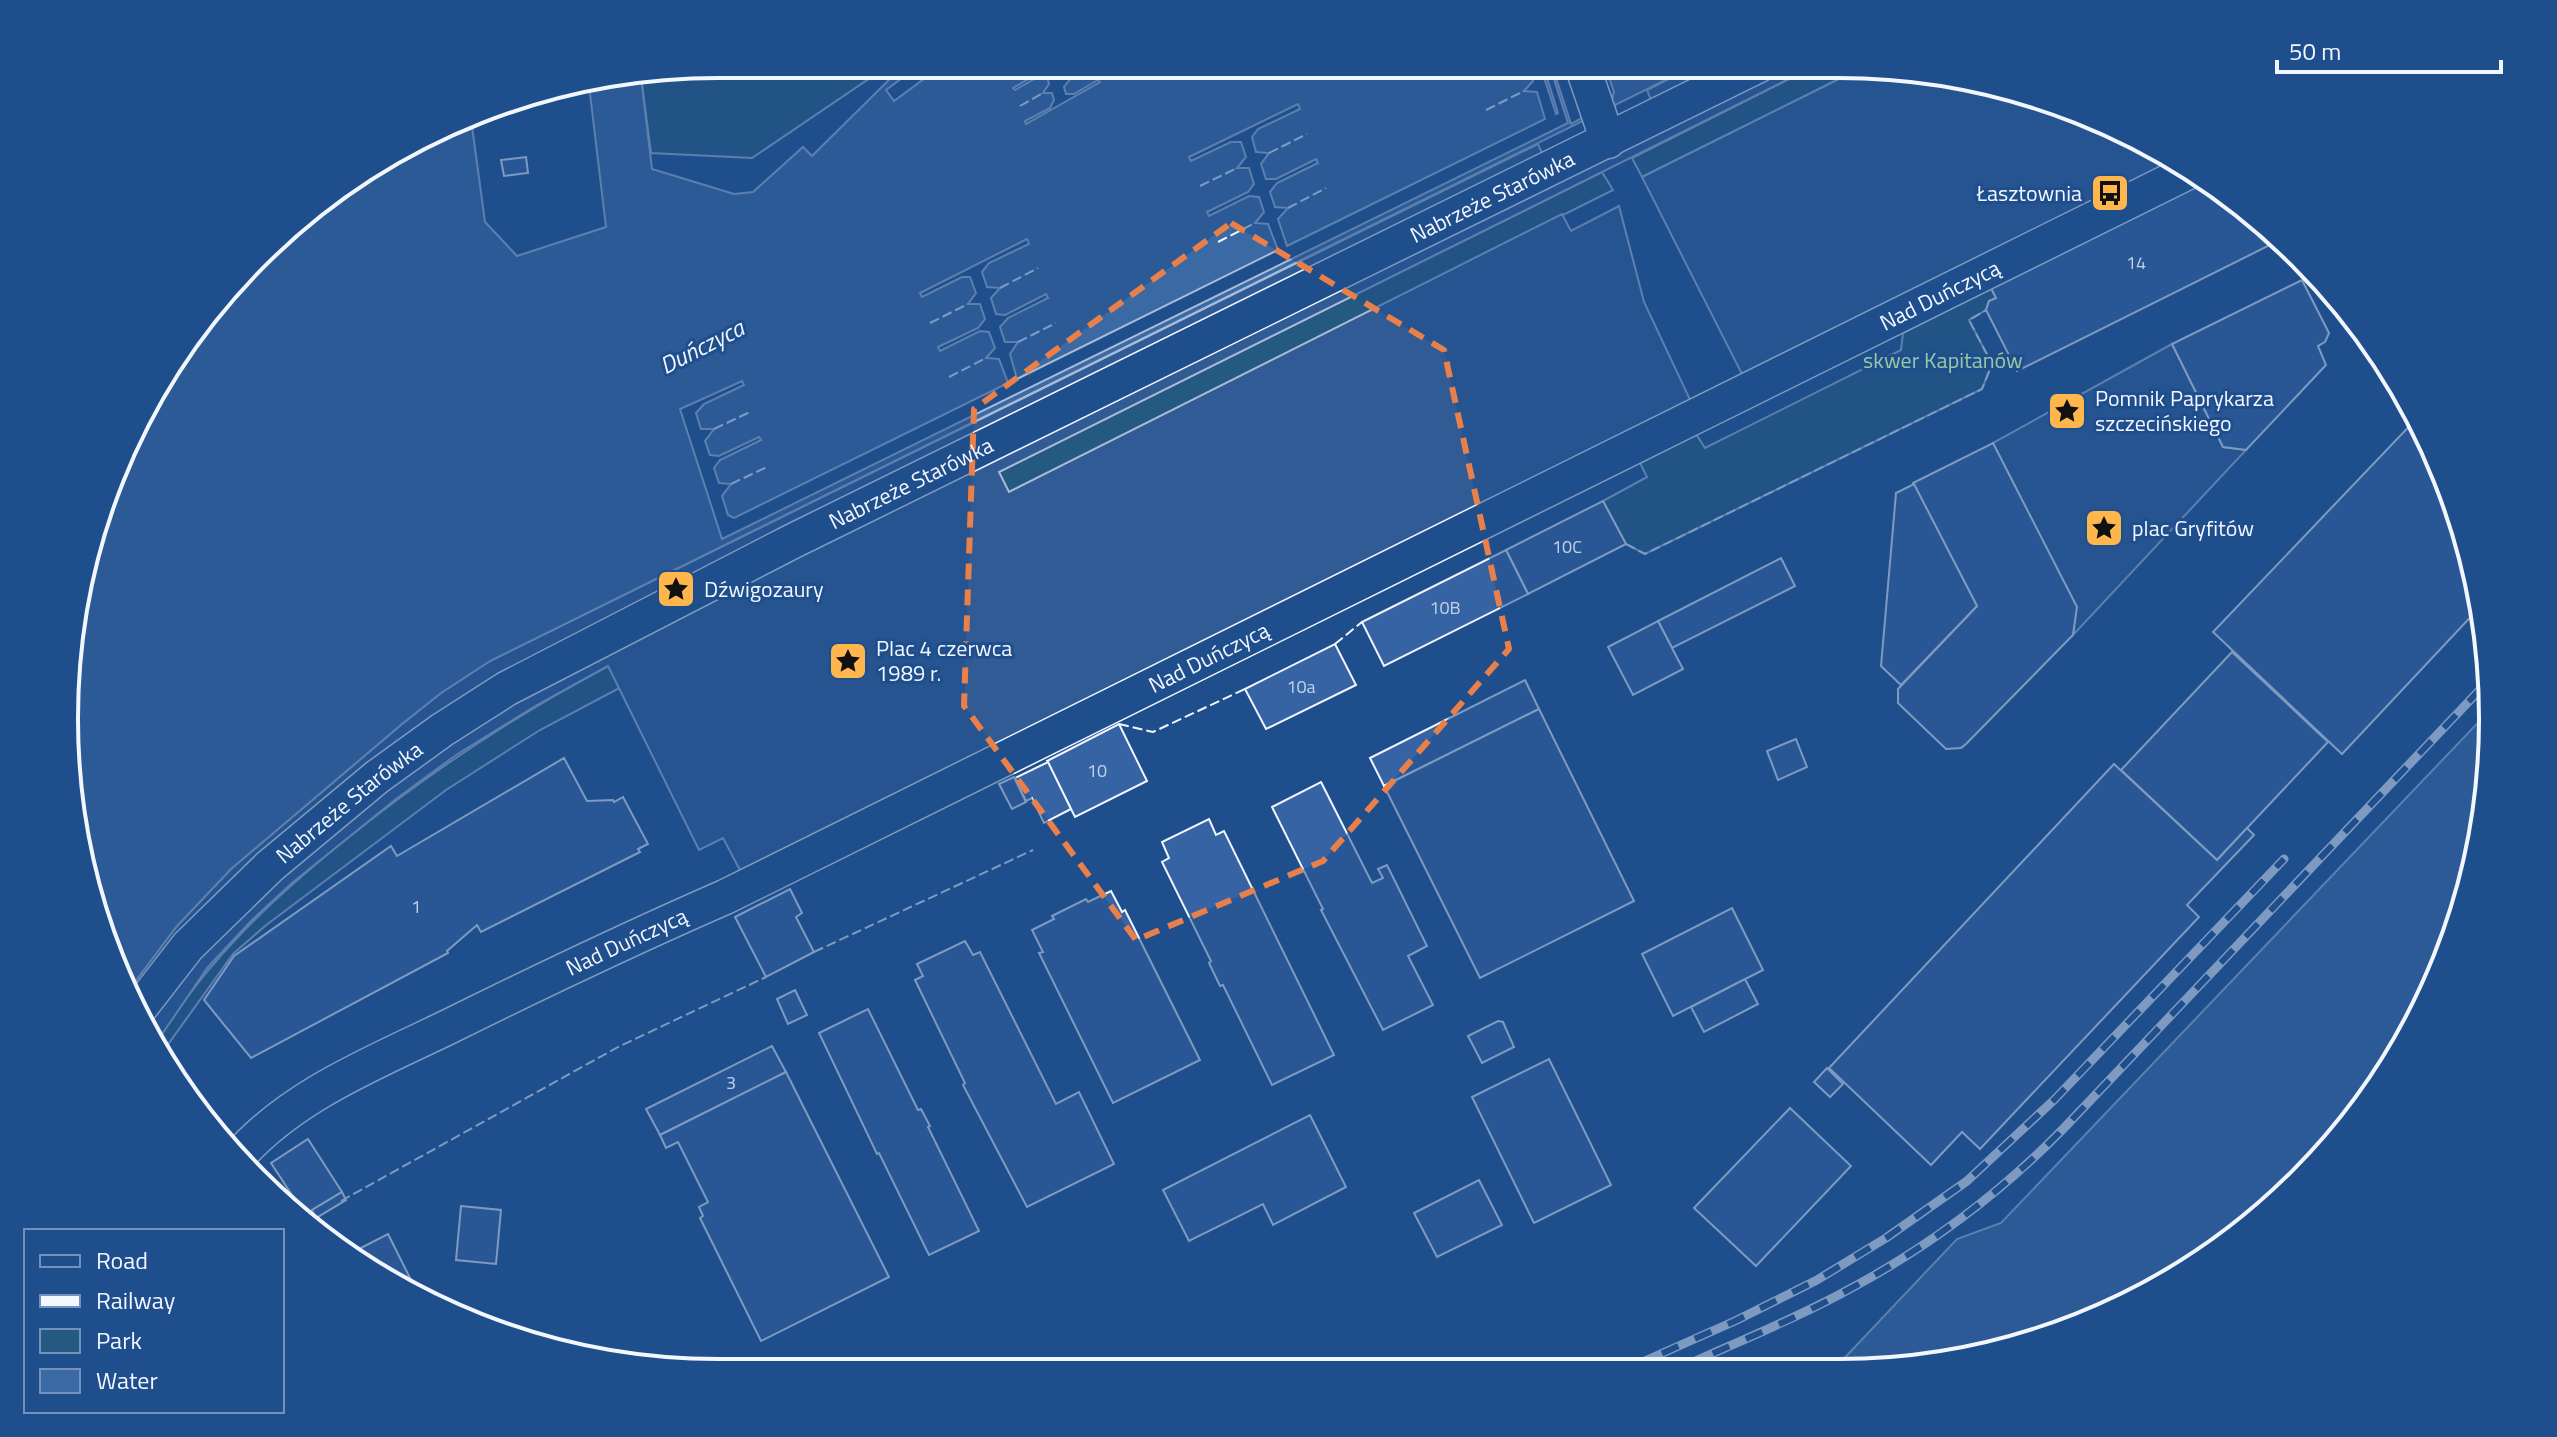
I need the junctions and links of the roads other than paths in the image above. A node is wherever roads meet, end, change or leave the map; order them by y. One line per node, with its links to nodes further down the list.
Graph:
1 (1586, 78): 3 (street)
2 (1727, 78): 3 (street, Nabrzeże Starówka)
3 (1603, 128): 5 (street, Nabrzeże Starówka)
4 (2179, 176): 6 (street, Nad Duńczycą)
5 (144, 1002)
6 (245, 1150)

